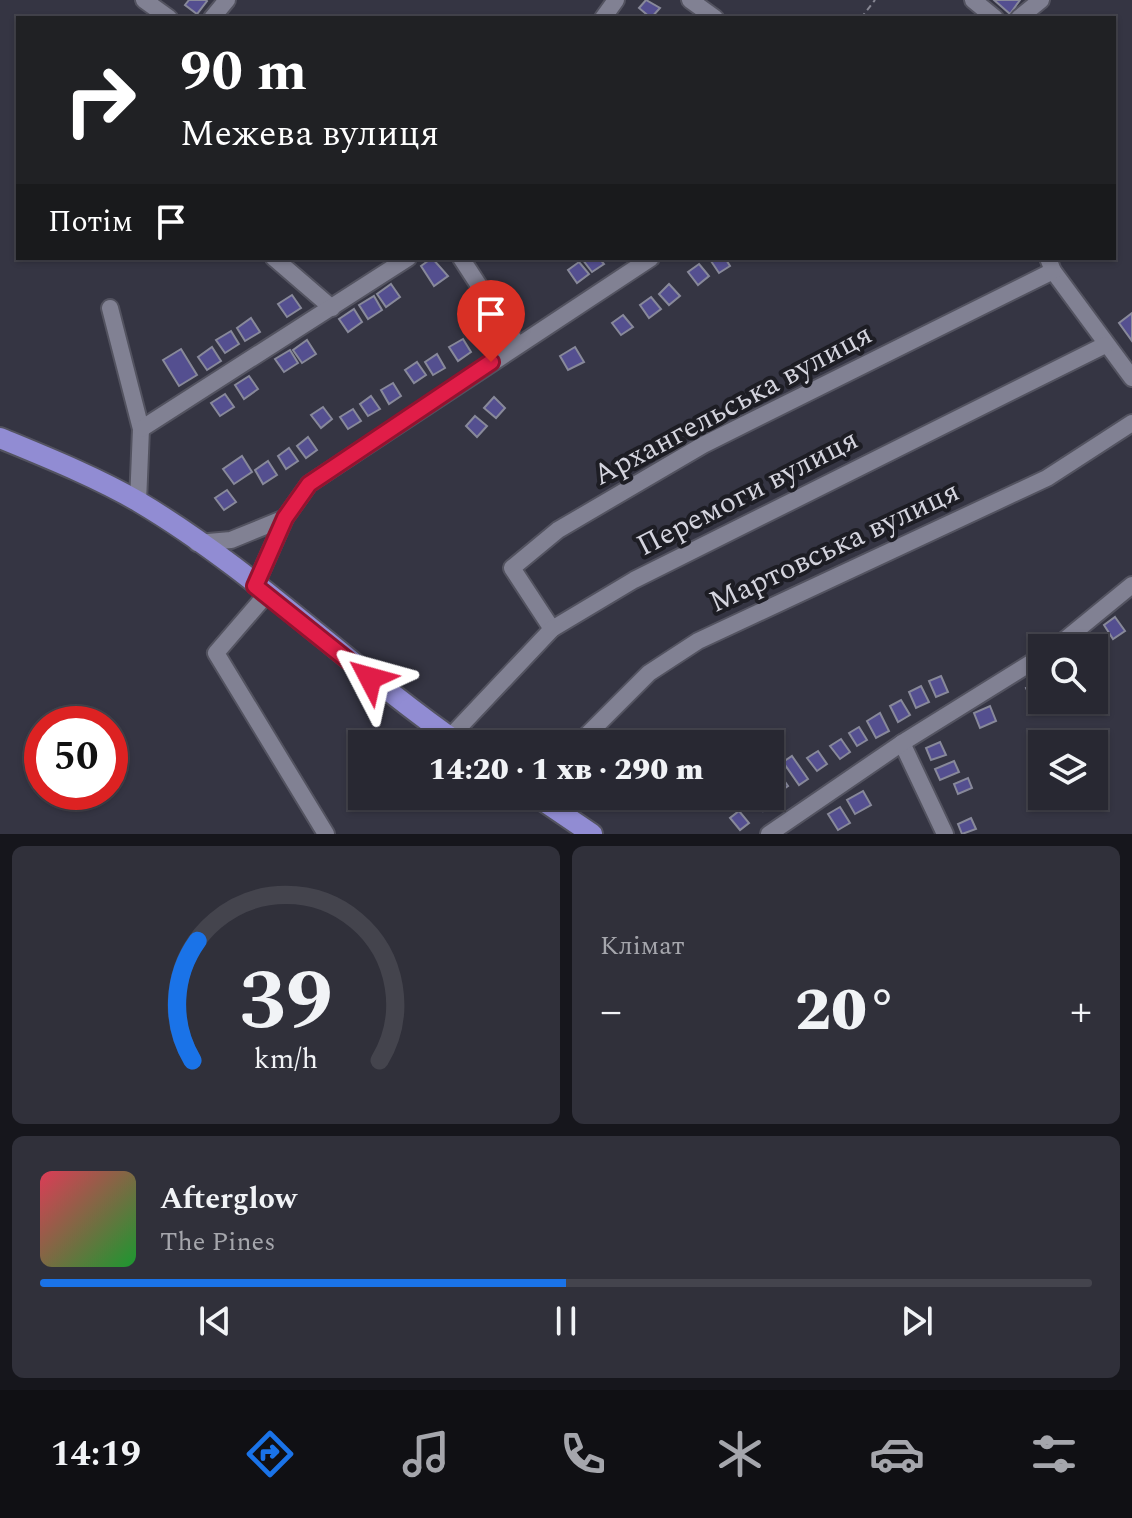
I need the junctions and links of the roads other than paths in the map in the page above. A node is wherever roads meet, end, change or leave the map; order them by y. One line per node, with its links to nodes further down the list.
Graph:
1 (144, 0): 6 (street)
2 (227, 0): 7 (street)
3 (690, 0): 8 (street)
4 (973, 0): 9 (street)
5 (1041, 0): 10 (street)
6 (166, 16)
7 (214, 16)
8 (712, 16)
9 (993, 16)
10 (1021, 16)
11 (276, 260): 17 (street)
12 (405, 260): 17 (street)
13 (462, 260): 18 (street)
14 (648, 260): 18 (street)
15 (1051, 264): 19 (street); 29 (street, Архангельська вулиця)
16 (110, 308): 22 (street)
17 (332, 308): 22 (street)
18 (517, 344): 25 (street)
19 (1105, 345): 20 (street); 29 (street, Перемоги вулиця)
20 (1132, 378)
21 (1132, 423): 34 (street, Мартовська вулиця)
22 (141, 429): 24 (street)
23 (0, 438): 24 (main road)
24 (138, 502): 26 (main road)
25 (285, 518): 26 (street); 28 (street)
26 (197, 543): 28 (main road)
27 (1132, 585): 30 (street)
28 (261, 590): 32 (main road); 37 (street)
29 (552, 629): 33 (street, Перемоги вулиця)
30 (1072, 634)
31 (1028, 665): 35 (street)
32 (442, 730)
33 (464, 730)
34 (592, 730)
35 (902, 743): 39 (street); 40 (street)
36 (557, 810): 38 (main road)
37 (326, 834)
38 (592, 834)
39 (769, 834)
40 (945, 834)

